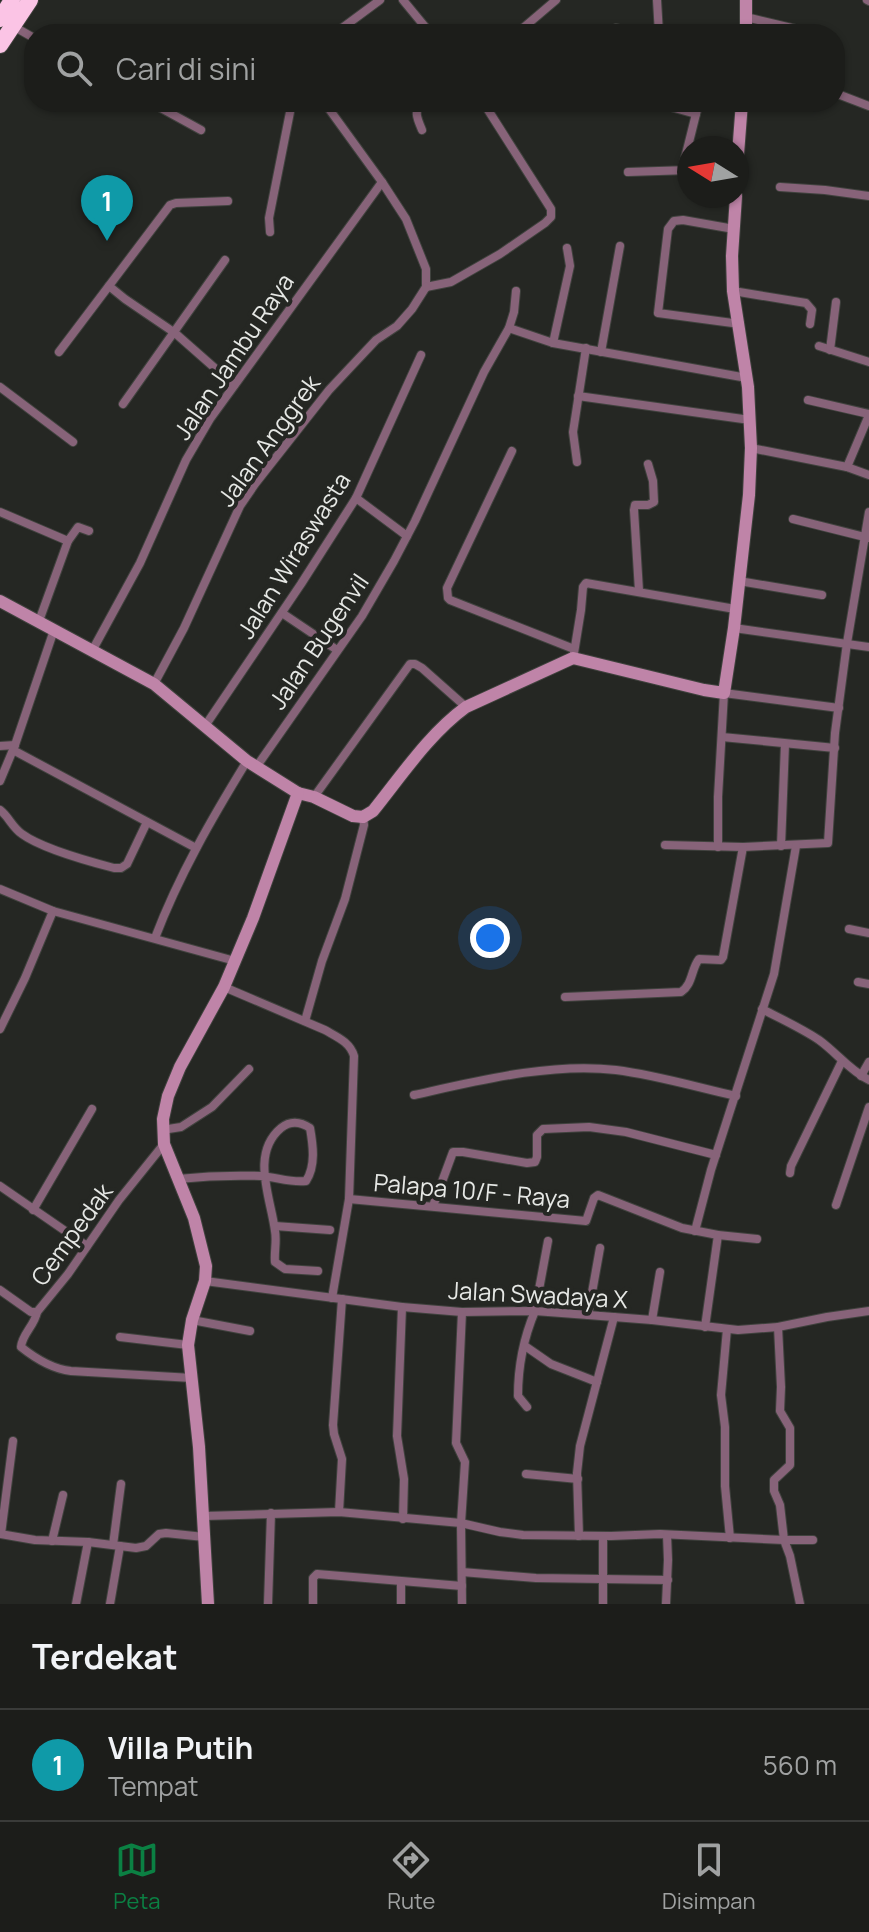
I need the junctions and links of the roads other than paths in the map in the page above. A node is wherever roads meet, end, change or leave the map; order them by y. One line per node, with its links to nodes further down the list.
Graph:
1 (12, 0): 9 (highway)
2 (30, 0): 9 (highway)
3 (380, 0): 10 (street)
4 (403, 0): 11 (street)
5 (556, 0): 12 (street)
6 (657, 0): 13 (street)
7 (746, 0): 8 (street)
8 (746, 17): 14 (street); 15 (street)
9 (6, 22): 16 (street); 17 (highway)
10 (348, 24)
11 (423, 24)
12 (528, 24)
13 (658, 24)
14 (746, 24)
15 (775, 24)
16 (24, 32)
17 (0, 45)
18 (845, 97): 19 (street)
19 (869, 106)
20 (168, 112): 28 (street)
21 (290, 112): 40 (street)
22 (331, 112): 34 (street)
23 (417, 112): 29 (street)
24 (489, 112): 45 (street)
25 (689, 112): 27 (street)
26 (741, 112): 31 (street)
27 (696, 114): 30 (street)
28 (201, 130)
29 (422, 130)
30 (692, 136)
31 (739, 136)
32 (677, 170): 33 (street)
33 (628, 172)
34 (382, 182): 45 (street); 62 (street, Jalan Jambu Raya)
35 (780, 187): 36 (street)
36 (869, 196)
37 (228, 201): 44 (street)
38 (735, 208): 39 (street)
39 (734, 229): 47 (street); 49 (street)
40 (270, 232)
41 (620, 246): 58 (street)
42 (567, 248): 53 (street)
43 (225, 260): 52 (street)
44 (109, 286): 52 (street); 57 (street)
45 (426, 287): 98 (street, Jalan Anggrek)
46 (516, 291): 51 (street, Jalan Bugenvil)
47 (733, 291): 49 (street); 50 (street)
48 (836, 302): 56 (street)
49 (740, 324): 61 (street)
50 (810, 324)
51 (509, 328): 53 (street); 81 (street, Jalan Bugenvil)
52 (175, 333): 62 (street); 66 (street)
53 (553, 343): 55 (street)
54 (819, 346): 56 (street)
55 (586, 348): 58 (street); 64 (street)
56 (830, 350): 60 (street)
57 (59, 352)
58 (601, 352): 61 (street)
59 (421, 355): 76 (street, Jalan Wiraswasta)
60 (869, 362)
61 (747, 378): 68 (street)
62 (234, 385): 96 (street, Jalan Jambu Raya)
63 (0, 387): 69 (street)
64 (578, 396): 68 (street); 72 (street)
65 (808, 400): 67 (street)
66 (123, 404)
67 (869, 414): 74 (street)
68 (750, 420): 70 (street)
69 (73, 442)
70 (751, 448): 74 (street); 84 (street)
71 (512, 451): 97 (street)
72 (577, 462)
73 (648, 464): 85 (street)
74 (847, 467): 75 (street)
75 (869, 475)
76 (356, 498): 81 (street); 89 (street, Jalan Wiraswasta)
77 (0, 512): 83 (street)
78 (869, 512): 82 (street)
79 (793, 519): 82 (street)
80 (89, 531): 83 (street)
81 (407, 536): 95 (street, Jalan Bugenvil)
82 (867, 537): 93 (street)
83 (68, 541): 90 (street)
84 (739, 581): 86 (street); 88 (street)
85 (639, 591): 88 (street); 97 (street)
86 (822, 595)
87 (0, 601): 90 (street)
88 (735, 609): 91 (street)
89 (282, 613): 95 (street); 102 (street, Jalan Wiraswasta)
90 (39, 621): 92 (street)
91 (734, 628): 93 (street); 99 (street)
92 (54, 630): 96 (street); 106 (street)
93 (847, 643): 94 (street); 101 (street)
94 (869, 647)
95 (337, 650): 108 (street, Jalan Bugenvil)
96 (92, 651): 98 (street)
97 (574, 654): 99 (street); 100 (street)
98 (154, 684): 102 (street)
99 (724, 693): 101 (street); 103 (street)
100 (466, 707): 111 (street); 113 (street)
101 (839, 708): 107 (street)
102 (205, 726): 108 (street)
103 (722, 737): 104 (street); 118 (street)
104 (785, 744): 107 (street); 116 (street)
105 (0, 746): 106 (street)
106 (14, 747): 109 (street); 114 (street)
107 (835, 748): 117 (street)
108 (252, 764): 110 (street); 120 (street, Jalan Bugenvil)
109 (0, 781)
110 (298, 793): 111 (street); 126 (street)
111 (314, 797): 113 (street)
112 (0, 810): 114 (street)
113 (363, 817): 132 (street)
114 (147, 822): 120 (street)
115 (665, 845): 118 (street)
116 (781, 846): 117 (street); 119 (street)
117 (796, 846): 131 (street)
118 (718, 847): 119 (street)
119 (743, 847): 130 (street)
120 (196, 848): 125 (street, Jalan Bugenvil)
121 (0, 890): 122 (street)
122 (53, 911): 125 (street); 133 (street)
123 (849, 929): 124 (street)
124 (869, 933)
125 (155, 938): 126 (street)
126 (235, 961): 129 (street)
127 (858, 982): 128 (street)
128 (869, 984)
129 (224, 987): 132 (street); 142 (street)
130 (565, 997)
131 (762, 1009): 134 (street); 139 (street)
132 (305, 1021): 148 (street)
133 (0, 1029)
134 (842, 1061): 137 (street); 144 (street)
135 (869, 1062): 137 (street)
136 (249, 1069): 142 (street)
137 (865, 1078)
138 (414, 1095): 139 (street)
139 (736, 1096): 143 (street)
140 (869, 1107): 149 (street)
141 (92, 1109): 151 (street)
142 (163, 1137): 146 (street); 158 (street, Cempedak)
143 (716, 1155): 150 (street); 154 (street)
144 (790, 1173)
145 (265, 1176): 145 (street); 146 (street); 152 (street)
146 (178, 1179): 162 (street)
147 (0, 1186): 151 (street)
148 (349, 1199): 150 (street, Palapa 10/F - Raya); 164 (street)
149 (836, 1205)
150 (433, 1206): 154 (street, Palapa 10/F - Raya)
151 (33, 1210): 158 (street)
152 (275, 1226): 153 (street); 160 (street)
153 (330, 1230)
154 (695, 1231): 155 (street, Palapa 10/F - Raya)
155 (718, 1235): 156 (street, Palapa 10/F - Raya); 175 (street)
156 (757, 1239)
157 (548, 1241): 167 (street)
158 (87, 1246): 169 (street, Cempedak)
159 (600, 1248): 171 (street)
160 (318, 1271)
161 (660, 1272): 174 (street)
162 (205, 1281): 164 (street, Jalan Swadaya X); 173 (street)
163 (0, 1290): 169 (street, Cempedak)
164 (332, 1298): 165 (street, Jalan Swadaya X)
165 (342, 1299): 166 (street, Jalan Swadaya X); 190 (street)
166 (402, 1307): 170 (street, Jalan Swadaya X); 193 (street)
167 (535, 1311): 170 (street, Jalan Swadaya X); 171 (street, Jalan Swadaya X); 181 (street)
168 (869, 1311): 176 (street, Jalan Swadaya X)
169 (37, 1312): 182 (street)
170 (462, 1312): 194 (street)
171 (588, 1315): 172 (street, Jalan Swadaya X)
172 (614, 1317): 174 (street, Jalan Swadaya X); 183 (street)
173 (192, 1320): 178 (street); 180 (street)
174 (652, 1320): 175 (street, Jalan Swadaya X)
175 (705, 1327): 177 (street, Jalan Swadaya X)
176 (778, 1327): 177 (street, Jalan Swadaya X); 201 (street)
177 (727, 1329): 200 (street)
178 (250, 1331)
179 (120, 1337): 180 (street)
180 (188, 1345): 182 (street)
181 (525, 1346): 183 (street); 184 (street)
182 (192, 1378): 192 (street)
183 (597, 1382): 187 (street)
184 (527, 1407)
185 (13, 1441): 195 (street)
186 (526, 1474): 187 (street)
187 (578, 1479): 197 (street)
188 (121, 1484): 205 (street)
189 (63, 1495): 203 (street)
190 (339, 1512): 191 (street); 193 (street)
191 (271, 1513): 192 (street); 214 (street)
192 (204, 1516): 199 (street)
193 (403, 1519): 194 (street)
194 (461, 1523): 197 (street); 206 (street)
195 (0, 1534): 203 (street)
196 (667, 1535): 198 (street); 200 (street); 208 (street)
197 (579, 1536): 198 (street)
198 (603, 1536): 207 (street)
199 (204, 1537): 205 (street); 213 (street)
200 (730, 1538): 201 (street)
201 (784, 1540): 202 (street); 220 (street)
202 (813, 1540)
203 (52, 1541): 204 (street)
204 (88, 1542): 205 (street); 211 (street)
205 (117, 1545): 212 (street)
206 (462, 1572): 207 (street); 210 (street)
207 (602, 1579): 208 (street); 218 (street)
208 (668, 1580): 219 (street)
209 (401, 1582): 210 (street); 215 (street); 216 (street)
210 (462, 1586): 217 (street)
211 (76, 1604)
212 (110, 1604)
213 (208, 1604)
214 (268, 1604)
215 (313, 1604)
216 (401, 1604)
217 (462, 1604)
218 (603, 1604)
219 (666, 1604)
220 (800, 1604)

